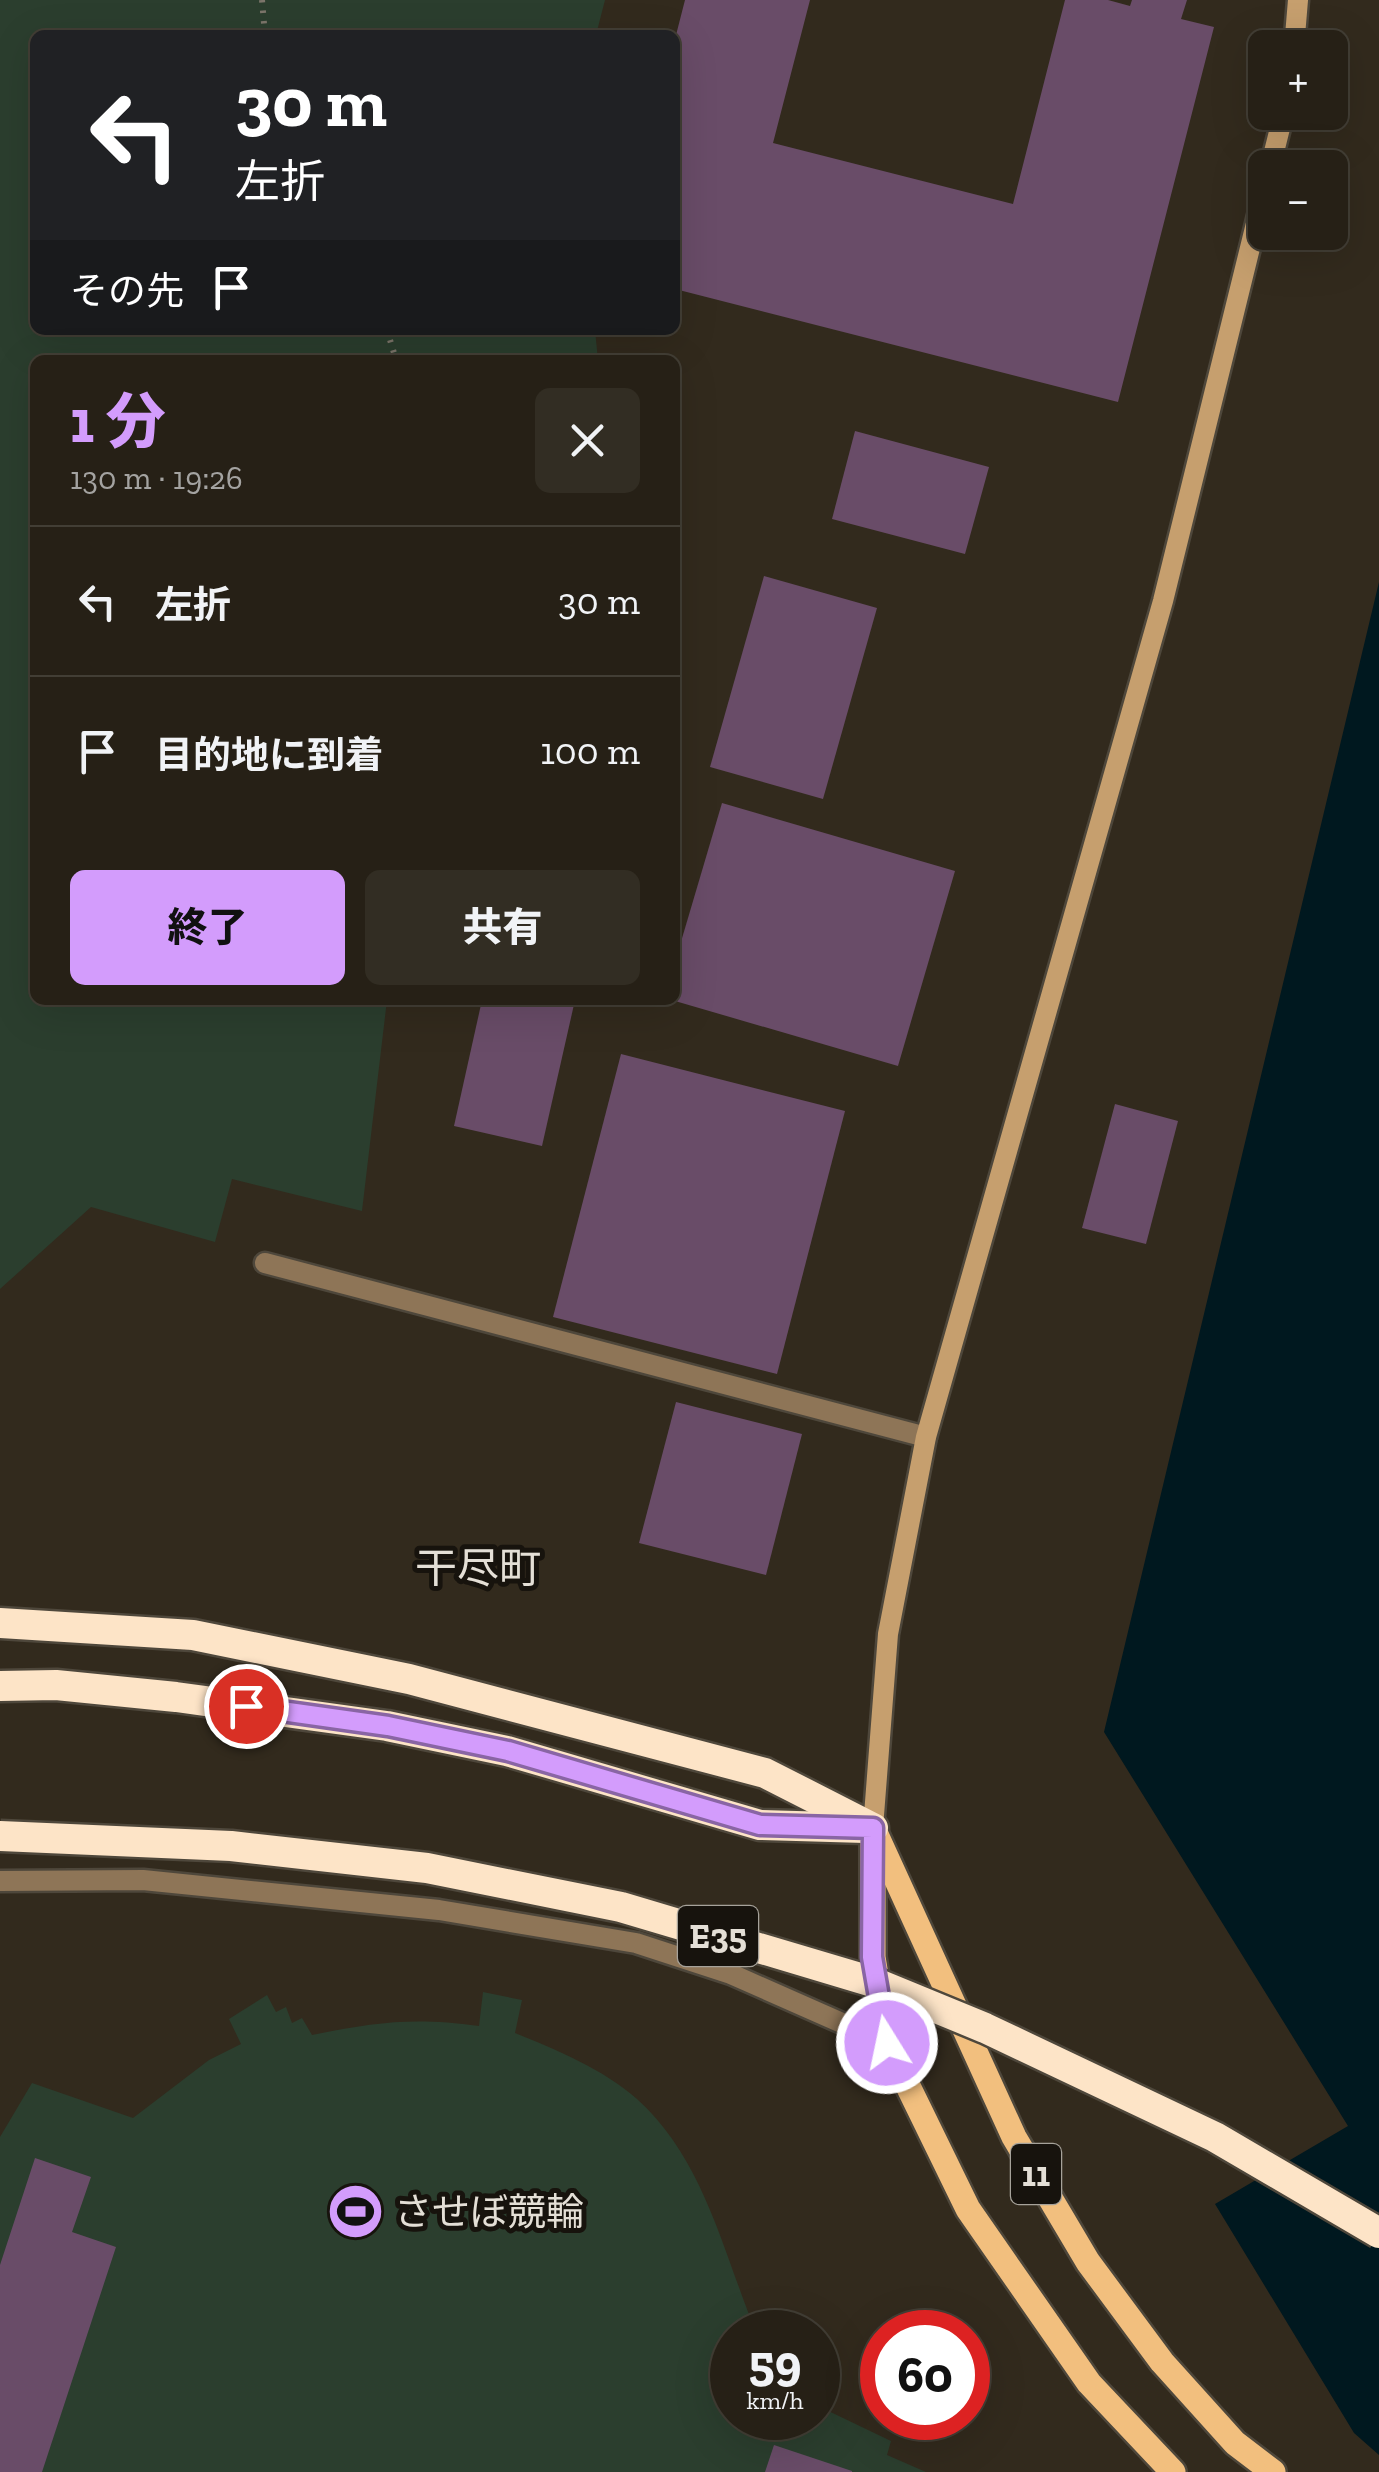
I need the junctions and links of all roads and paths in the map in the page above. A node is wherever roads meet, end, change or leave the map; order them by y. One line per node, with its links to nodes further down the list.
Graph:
1 (262, 0): 3 (path)
2 (1298, 0): 4 (street)
3 (265, 30)
4 (1296, 30)
5 (1249, 250): 7 (street)
6 (266, 1263): 7 (street)
7 (926, 1437): 10 (street)
8 (0, 1622): 10 (highway)
9 (0, 1686): 10 (highway)
10 (873, 1828): 13 (main road, 11); 16 (main road, 11)
11 (0, 1836): 14 (highway, E35, bridge)
12 (0, 1881): 13 (street)
13 (887, 2043): 15 (main road, 11)
14 (1379, 2233)
15 (1173, 2472)
16 (1273, 2472)

